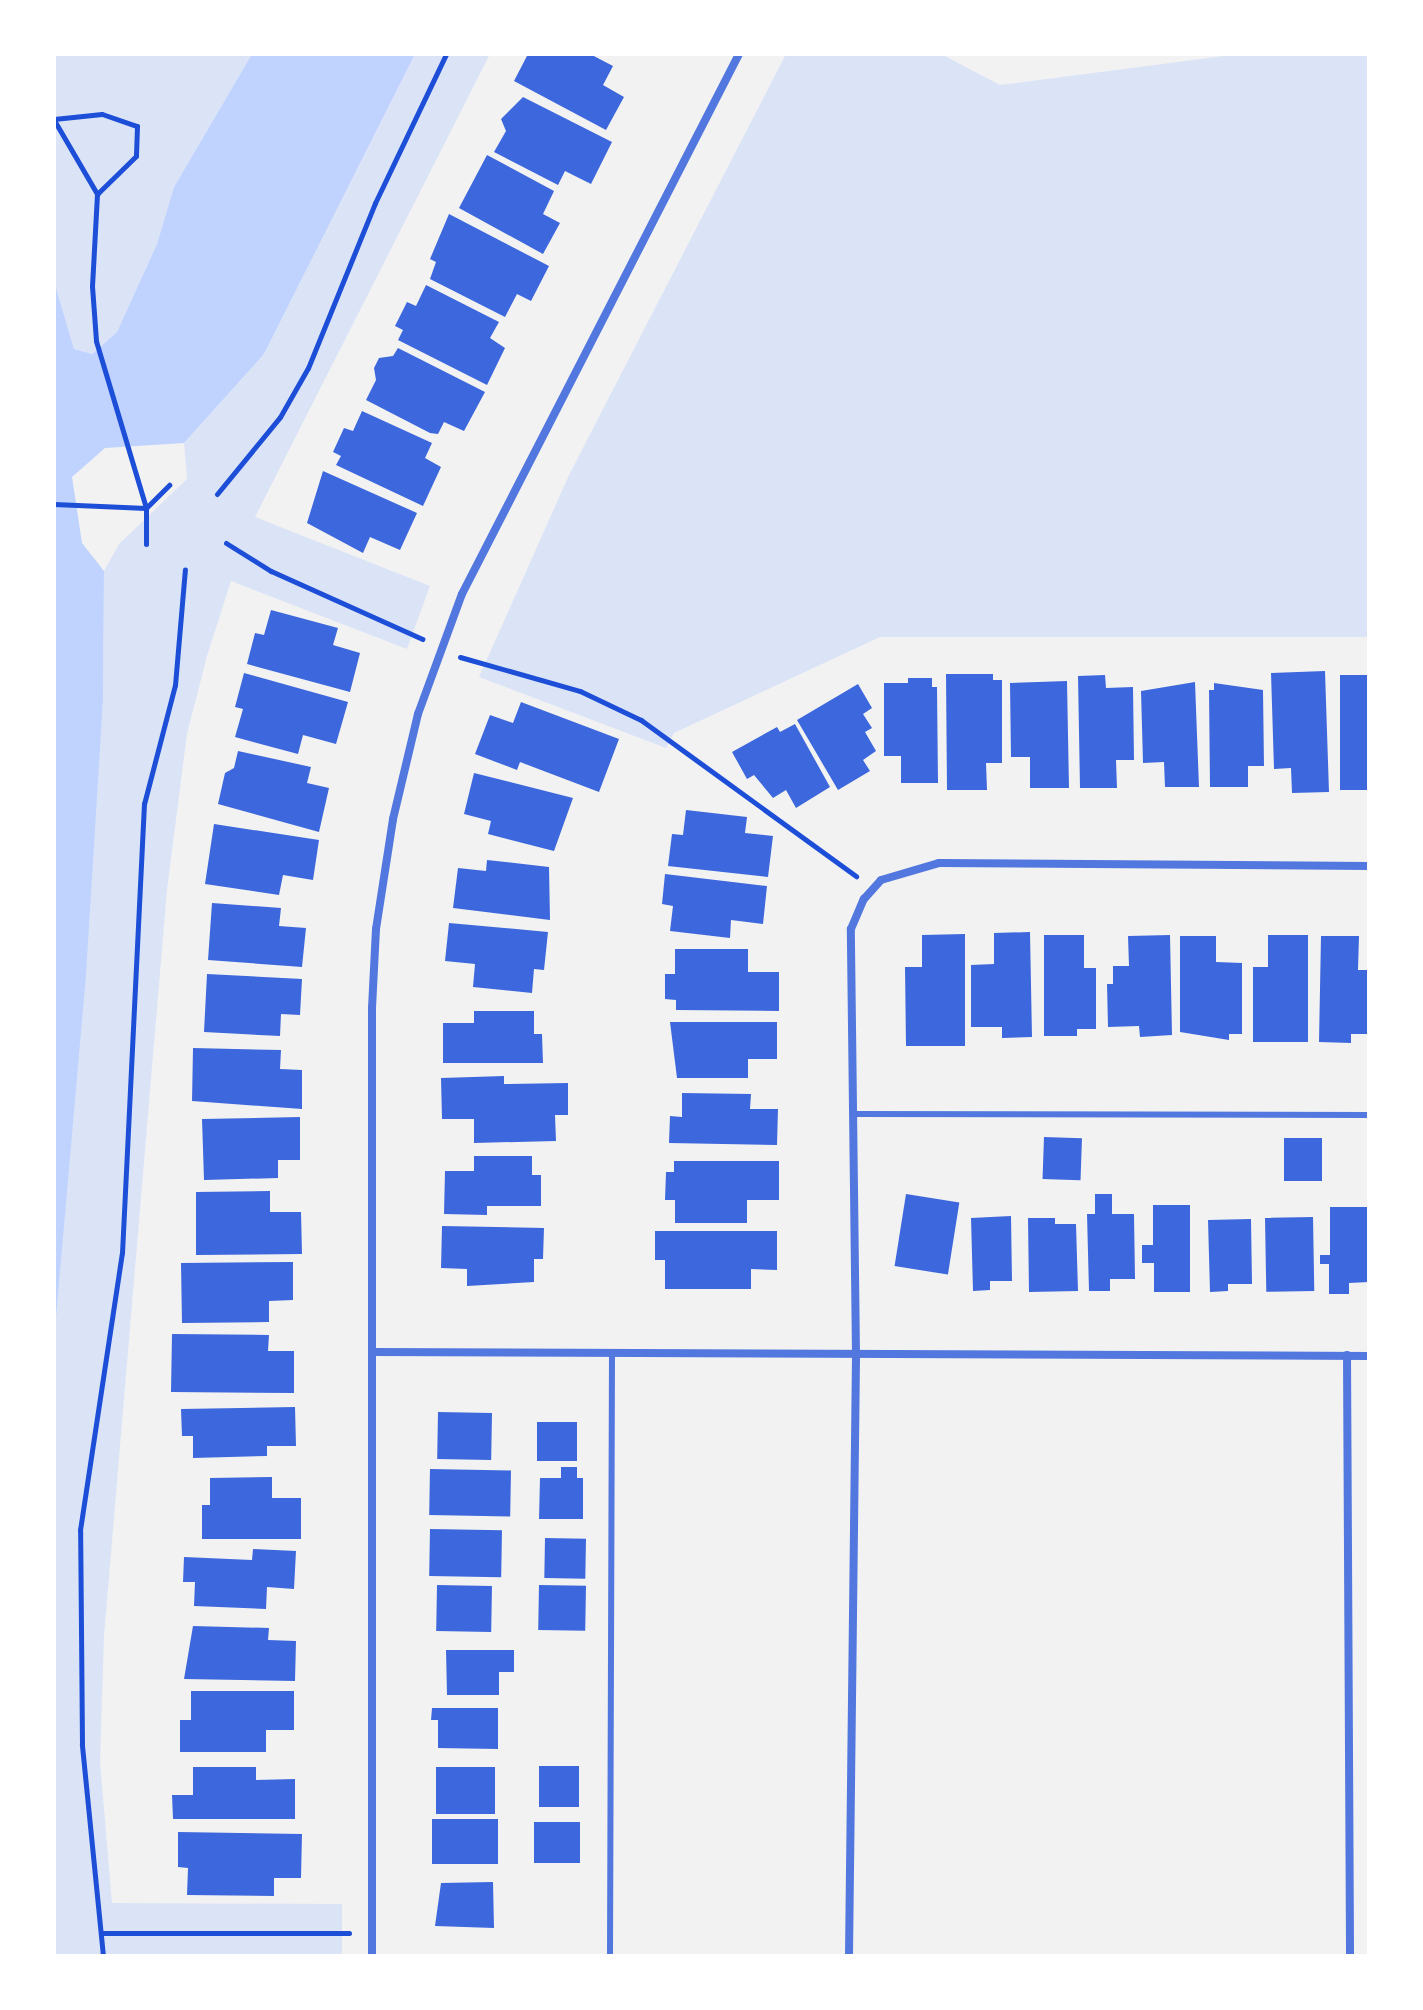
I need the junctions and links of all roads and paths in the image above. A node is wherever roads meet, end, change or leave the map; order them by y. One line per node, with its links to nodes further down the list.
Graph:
1 (446, 54): 6 (path)
2 (739, 54): 12 (street)
3 (54, 120): 4 (path); 4 (path)
4 (97, 194): 8 (path)
5 (169, 485): 8 (path)
6 (217, 494)
7 (54, 504): 8 (path)
8 (146, 508): 10 (path)
9 (226, 543): 12 (path)
10 (146, 544)
11 (185, 569): 22 (path)
12 (442, 648): 14 (path); 17 (street)
13 (1369, 866): 14 (street)
14 (873, 888): 15 (street)
15 (853, 1114): 16 (lane); 19 (street)
16 (1369, 1115)
17 (372, 1352): 18 (street); 23 (street)
18 (612, 1353): 19 (street); 26 (lane)
19 (856, 1354): 20 (street); 27 (street)
20 (1347, 1355): 21 (street); 28 (street)
21 (1369, 1356)
22 (102, 1933): 23 (path); 24 (path)
23 (371, 1933): 25 (street)
24 (103, 1956)
25 (372, 1956)
26 (610, 1956)
27 (849, 1956)
28 (1350, 1956)

